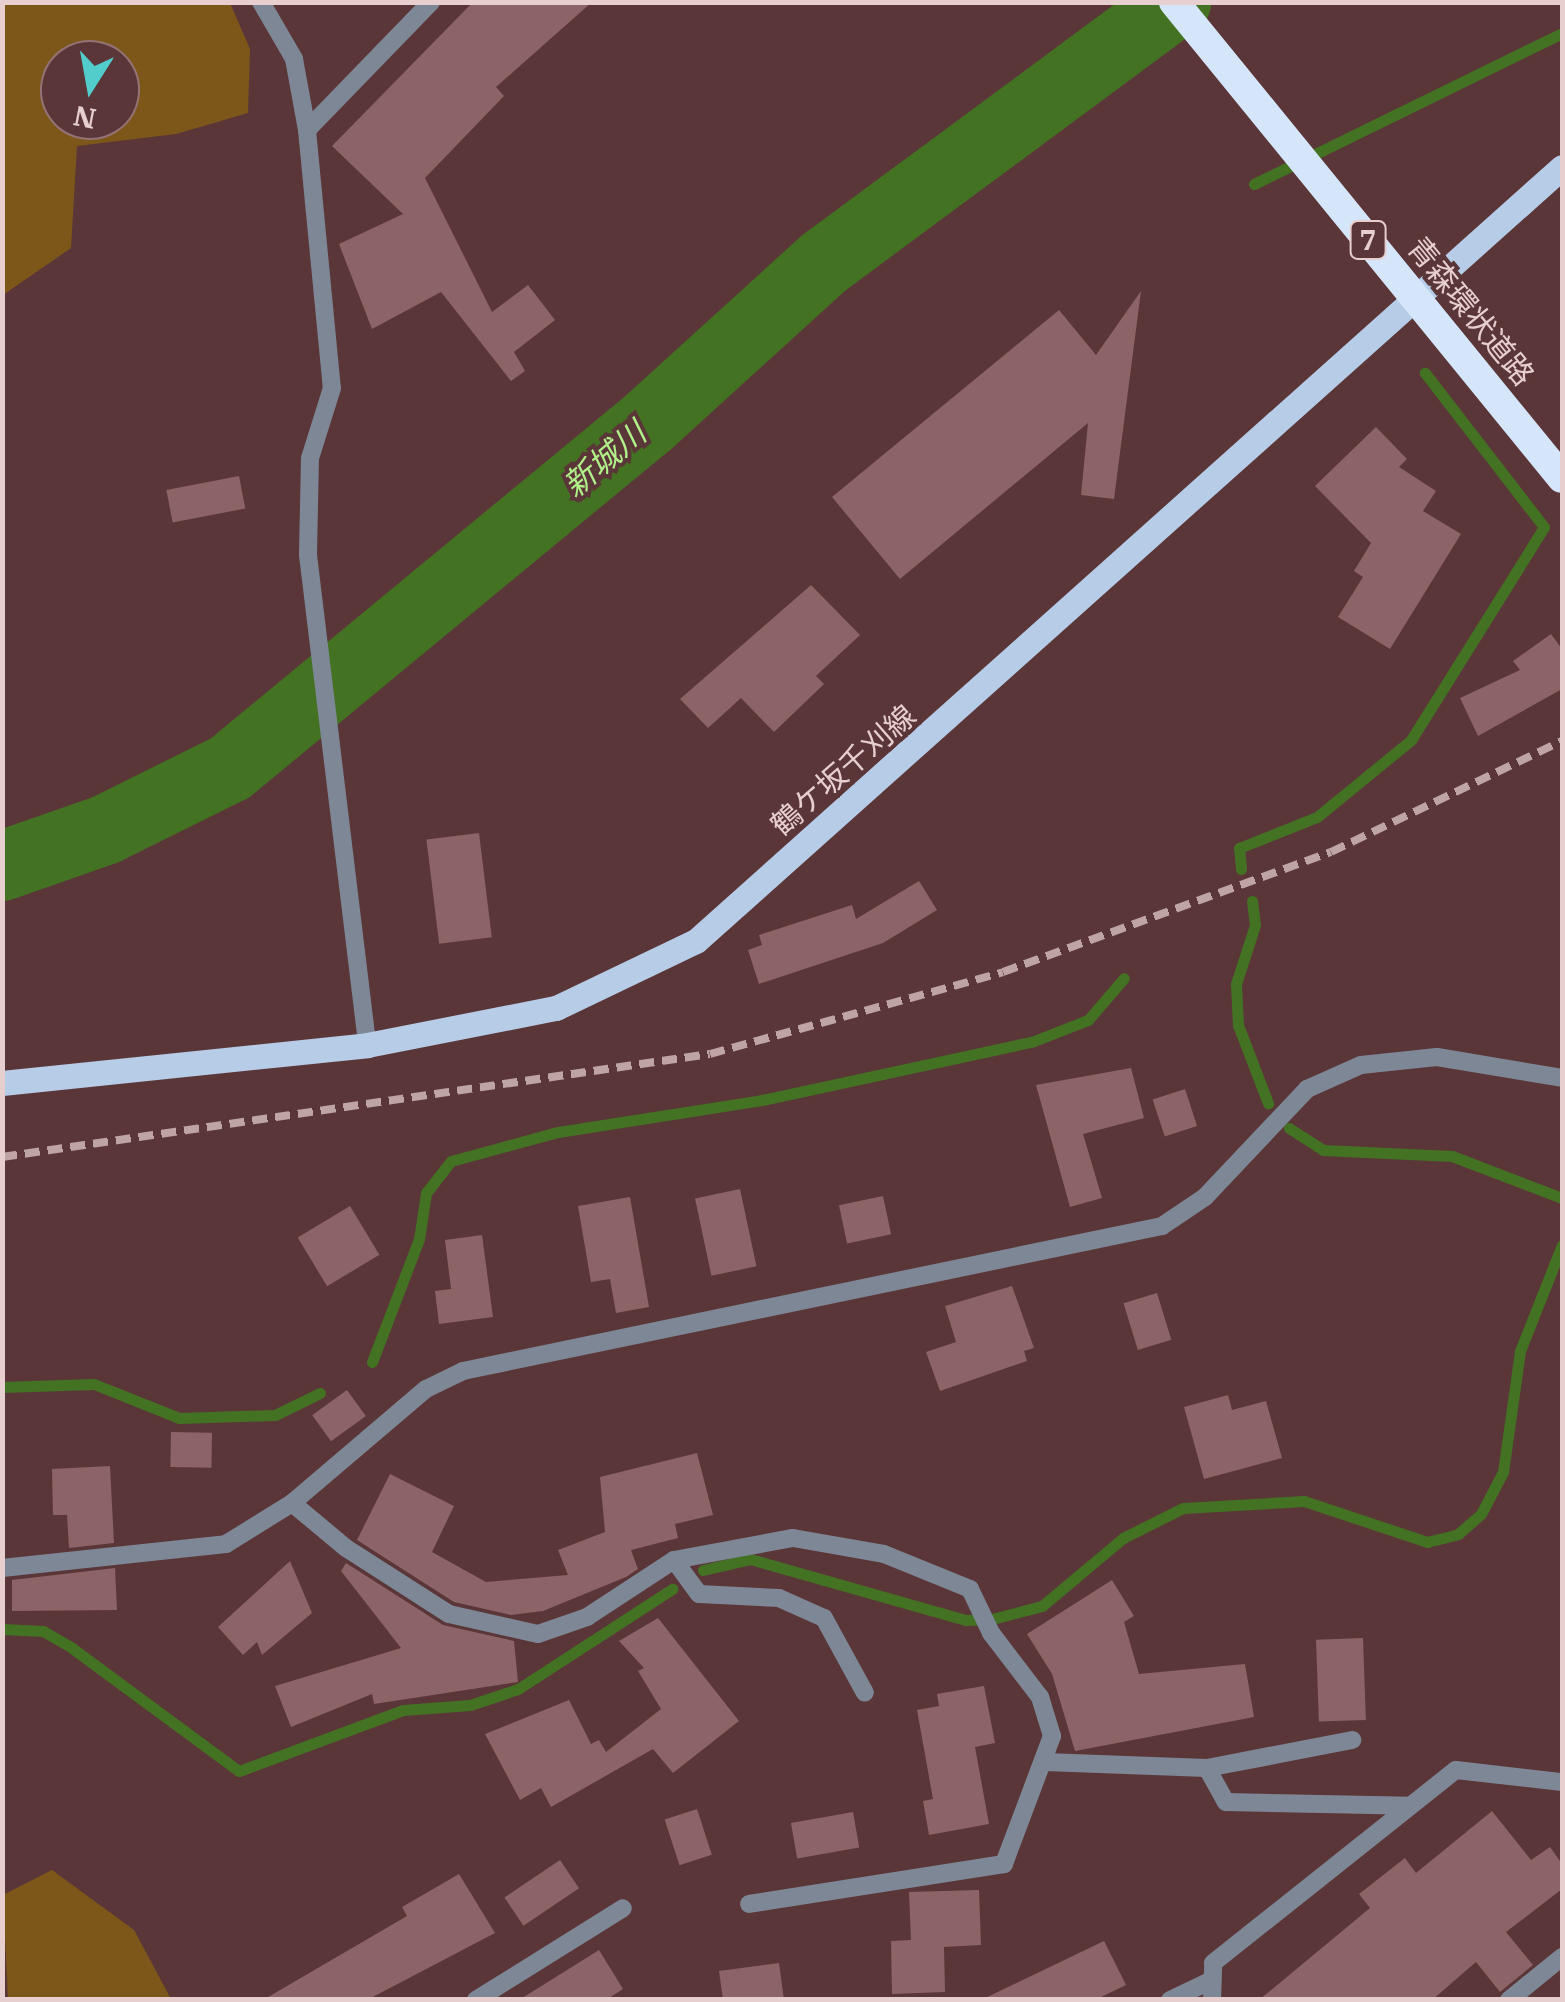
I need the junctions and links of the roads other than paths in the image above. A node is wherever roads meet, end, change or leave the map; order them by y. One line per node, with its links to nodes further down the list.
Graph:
1 (262, 2): 4 (street)
2 (430, 2): 4 (street)
3 (1174, 2): 6 (highway, 青森環状道路 / 7)
4 (307, 130): 7 (street)
5 (1562, 166): 7 (main road, 鶴ケ坂千刈線)
6 (1562, 478)
7 (368, 1045): 9 (main road, 鶴ケ坂千刈線)
8 (1562, 1078): 10 (street)
9 (2, 1084)
10 (292, 1503): 11 (street); 12 (street)
11 (674, 1560): 13 (street); 15 (street)
12 (2, 1568)
13 (864, 1693)
14 (1352, 1740): 16 (street)
15 (1046, 1762): 16 (street); 19 (street)
16 (1207, 1768): 18 (street)
17 (1562, 1782): 18 (street)
18 (1410, 1806): 22 (street)
19 (749, 1904)
20 (622, 1908): 23 (street)
21 (1562, 1957): 26 (street)
22 (1212, 1980): 24 (street); 25 (street)
23 (488, 1997)
24 (1170, 2000)
25 (1212, 2000)
26 (1509, 2000)

